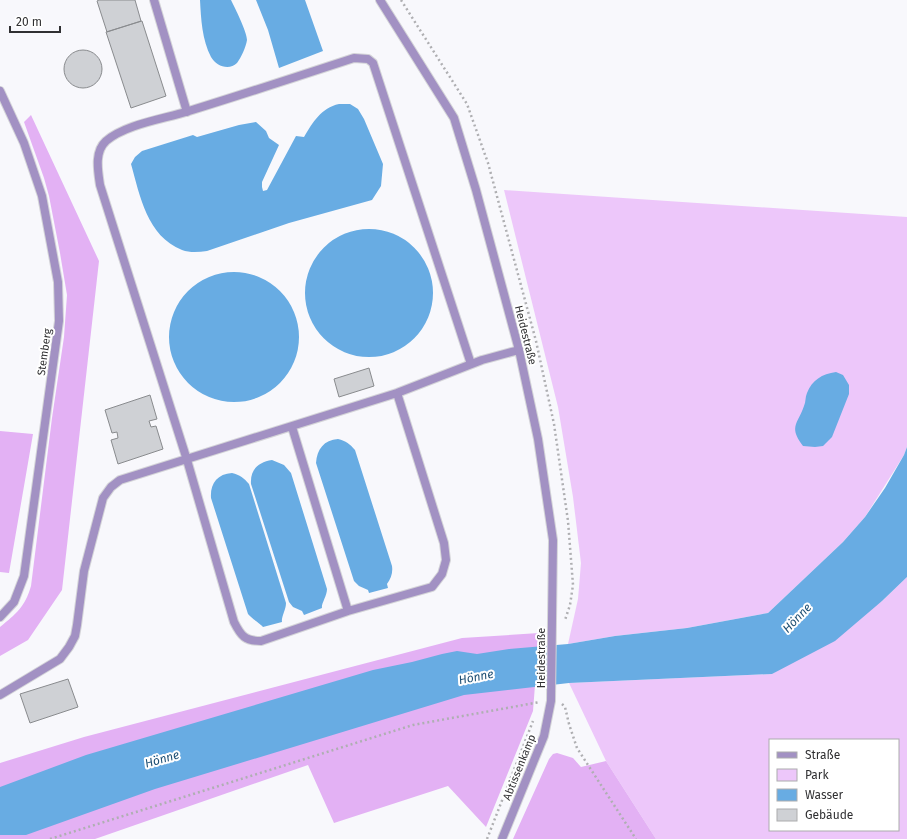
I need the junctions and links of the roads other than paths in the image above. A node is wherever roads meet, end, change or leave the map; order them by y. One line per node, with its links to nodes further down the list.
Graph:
1 (154, 0): 4 (street)
2 (380, 0): 5 (street, Heidestraße)
3 (0, 91): 11 (street, Stemberg)
4 (188, 112): 6 (street); 9 (street)
5 (519, 350): 6 (street); 13 (street, Heidestraße)
6 (471, 364): 7 (street)
7 (397, 393): 8 (street); 10 (street)
8 (292, 427): 9 (street); 10 (street)
9 (187, 460): 10 (street); 12 (street)
10 (348, 611)
11 (0, 617)
12 (0, 695)
13 (551, 701): 14 (street, Abtissenkamp)
14 (502, 839)

